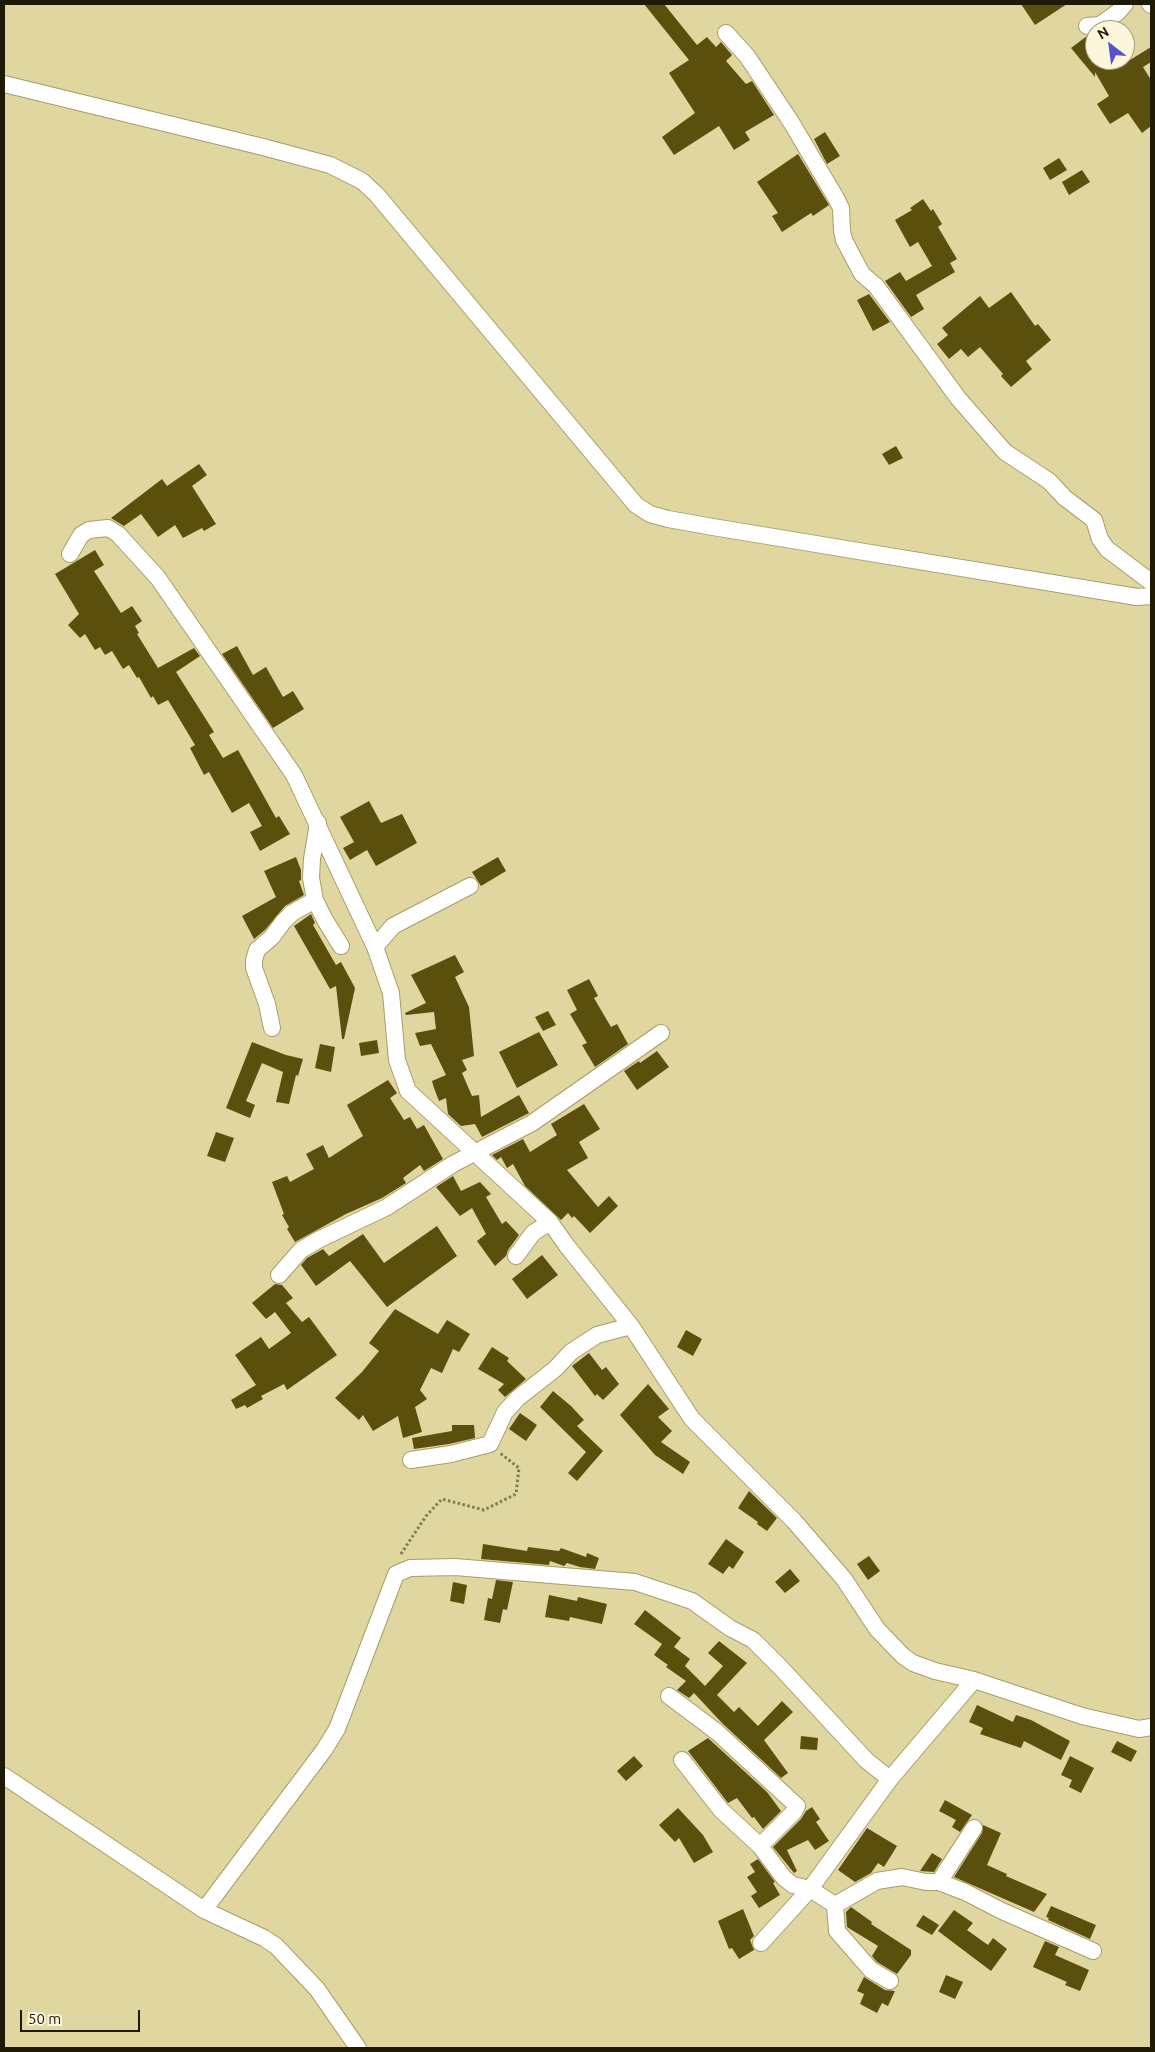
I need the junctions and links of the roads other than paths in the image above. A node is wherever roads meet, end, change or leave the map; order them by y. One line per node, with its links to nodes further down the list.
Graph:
1 (1125, 4): 2 (street)
2 (1107, 20)
3 (726, 33): 6 (street)
4 (4, 84): 7 (street)
5 (70, 554): 8 (street)
6 (1151, 582)
7 (1151, 596)
8 (318, 823): 10 (street); 12 (street)
9 (470, 886): 12 (street)
10 (315, 900): 11 (street); 13 (street)
11 (341, 946)
12 (375, 947): 15 (street)
13 (272, 1028)
14 (661, 1033): 15 (street)
15 (475, 1152): 16 (street); 18 (street)
16 (550, 1222): 17 (street); 19 (street)
17 (516, 1256)
18 (279, 1275)
19 (631, 1326): 20 (street); 21 (street)
20 (411, 1460)
21 (974, 1680): 23 (street); 26 (street)
22 (669, 1696): 28 (street)
23 (1151, 1727)
24 (682, 1760): 28 (street)
25 (4, 1776): 32 (street)
26 (890, 1779): 30 (street); 32 (street)
27 (974, 1828): 29 (street)
28 (760, 1846): 30 (street)
29 (940, 1882): 31 (street); 34 (street)
30 (810, 1889): 31 (street); 33 (street)
31 (835, 1905): 35 (street)
32 (204, 1910): 36 (street)
33 (761, 1943)
34 (1093, 1951)
35 (890, 1981)
36 (358, 2048)

